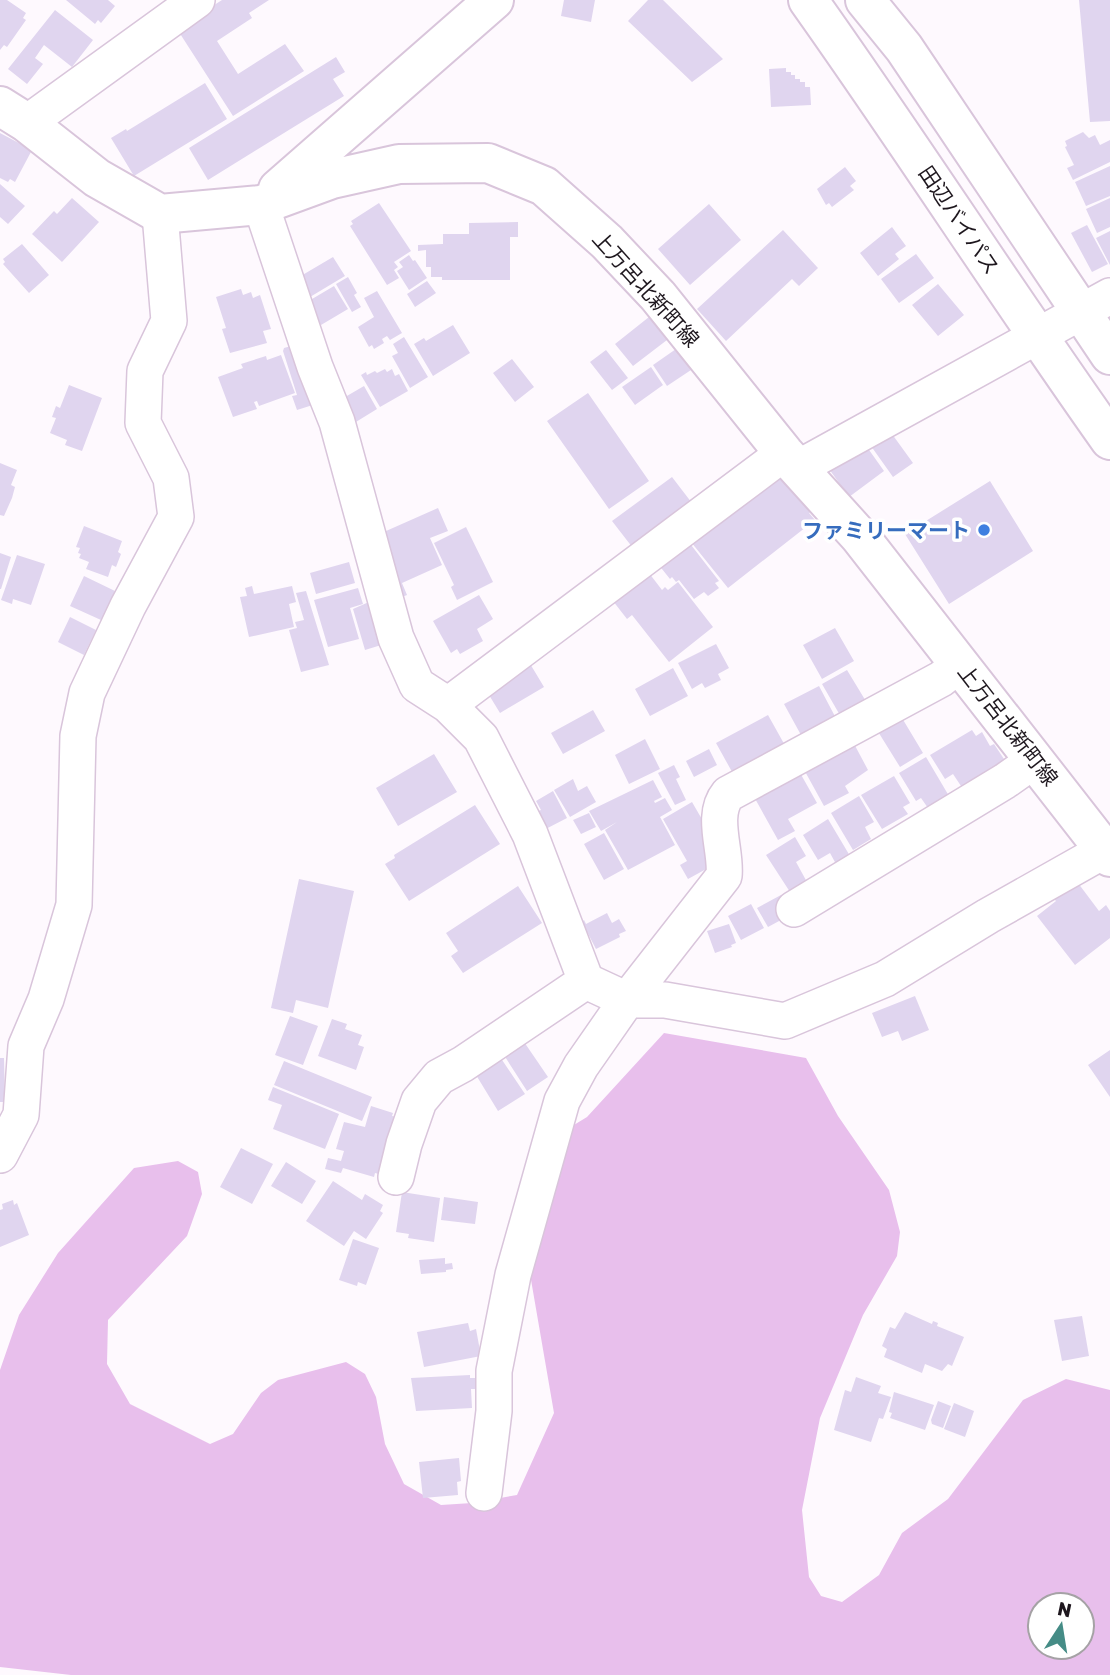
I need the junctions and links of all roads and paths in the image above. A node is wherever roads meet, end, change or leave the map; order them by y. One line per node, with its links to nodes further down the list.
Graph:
1 (197, 0): 5 (street)
2 (494, 0): 6 (main road)
3 (808, 0): 9 (main road, 田辺バイパス)
4 (865, 0): 8 (main road)
5 (14, 114): 7 (main road)
6 (261, 205): 7 (main road, 上万呂北新町線); 12 (main road, 上万呂北新町線); 14 (street)
7 (160, 214): 20 (street)
8 (1096, 304): 9 (street); 10 (main road)
9 (1036, 335): 11 (main road, 田辺バイパス); 12 (street)
10 (1110, 355)
11 (1110, 440)
12 (791, 460): 13 (main road, 上万呂北新町線); 14 (street)
13 (960, 664): 15 (main road, 上万呂北新町線); 19 (street)
14 (448, 705): 18 (street)
15 (1035, 760): 16 (main road, 上万呂北新町線); 17 (street)
16 (1107, 854): 19 (street)
17 (794, 909)
18 (586, 981): 19 (street); 21 (street)
19 (627, 1000): 22 (street)
20 (0, 1155)
21 (396, 1177)
22 (484, 1493)

